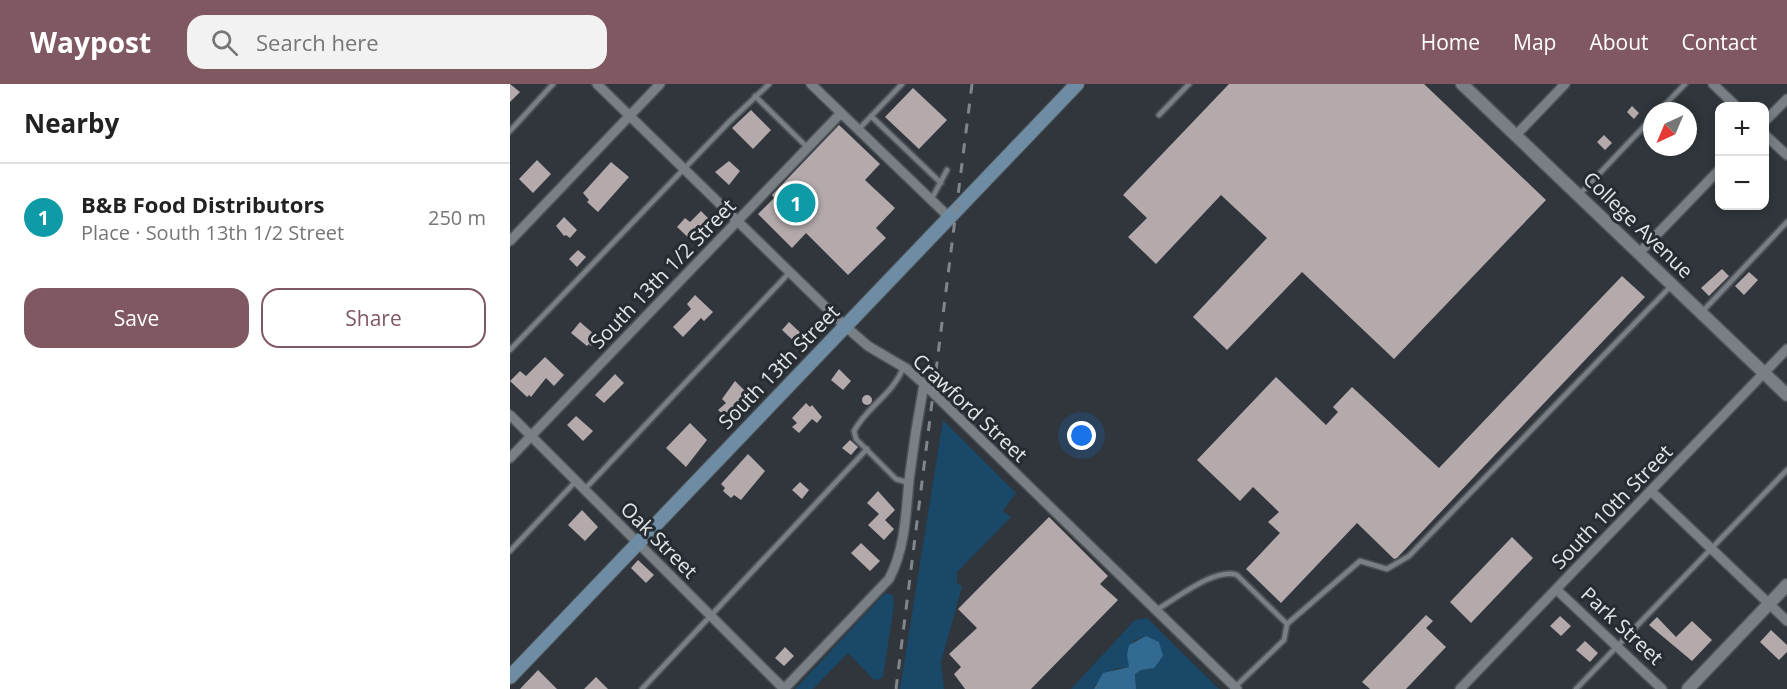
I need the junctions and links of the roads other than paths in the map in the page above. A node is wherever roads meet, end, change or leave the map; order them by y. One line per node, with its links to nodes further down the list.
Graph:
1 (554, 84): 24 (lane)
2 (597, 84): 19 (street, Crawford Street)
3 (660, 84): 19 (street)
4 (770, 84): 13 (lane)
5 (811, 84): 17 (street)
6 (902, 84): 20 (lane)
7 (1077, 84): 35 (main road, South 13th Street)
8 (1189, 84): 18 (lane)
9 (1462, 84): 25 (street, College Avenue)
10 (1565, 84): 25 (street)
11 (1684, 84): 15 (lane)
12 (1713, 84): 16 (street)
13 (755, 96): 27 (lane); 29 (lane)
14 (1787, 99): 21 (street)
15 (1667, 102)
16 (1732, 102)
17 (841, 113): 23 (street); 27 (street, South 13th 1/2 Street)
18 (1159, 115)
19 (629, 116): 29 (street, Crawford Street); 38 (street)
20 (871, 116): 23 (lane); 32 (lane)
21 (1769, 117)
22 (1643, 127): 33 (lane)
23 (858, 130): 34 (street)
24 (510, 131)
25 (1516, 135): 33 (street, College Avenue)
26 (1769, 139): 28 (street)
27 (808, 148): 36 (street, South 13th 1/2 Street)
28 (1787, 155)
29 (685, 170): 36 (street, Crawford Street); 45 (lane)
30 (946, 170): 32 (lane)
31 (1715, 173): 39 (street)
32 (941, 183): 34 (lane)
33 (1579, 195): 39 (street, College Avenue)
34 (931, 200): 35 (street)
35 (948, 216): 43 (main road, South 13th Street)
36 (739, 222): 40 (street, Crawford Street); 51 (street, South 13th 1/2 Street)
37 (1787, 222): 42 (lane)
38 (510, 241)
39 (1639, 253): 41 (street, College Avenue)
40 (790, 272): 43 (street, Crawford Street); 57 (lane)
41 (1672, 285): 42 (street, College Avenue); 68 (lane)
42 (1701, 313): 47 (street, College Avenue)
43 (845, 326): 46 (street, Crawford Street); 59 (main road, South 13th Street)
44 (1787, 349): 47 (street, South 10th Street)
45 (510, 350)
46 (903, 367): 48 (street, Crawford Street); 52 (lane)
47 (1764, 373): 49 (street, College Avenue); 58 (street, South 10th Street)
48 (924, 384): 56 (street); 65 (street, Crawford Street)
49 (1787, 395)
50 (510, 415): 51 (street, Oak Street)
51 (531, 436): 53 (street, South 13th 1/2 Street); 55 (street, Oak Street)
52 (867, 449): 56 (lane); 66 (lane)
53 (510, 458)
54 (1787, 470): 60 (lane)
55 (576, 481): 57 (street, Oak Street); 61 (lane)
56 (909, 483): 73 (street)
57 (584, 490): 59 (street, Oak Street)
58 (1652, 492): 60 (street); 63 (street, South 10th Street)
59 (637, 543): 66 (street, Oak Street); 70 (main road, South 13th Street)
60 (1712, 549): 64 (street); 69 (lane)
61 (510, 550)
62 (1787, 585): 64 (street)
63 (1557, 590): 69 (street, Park Street); 74 (street, South 10th Street)
64 (1769, 604): 67 (street); 77 (street)
65 (1156, 610): 68 (lane); 71 (street, Crawford Street)
66 (710, 616): 72 (lane); 73 (street, Oak Street)
67 (1787, 621)
68 (1287, 624): 71 (lane)
69 (1616, 646): 75 (lane); 76 (street, Park Street)
70 (510, 677)
71 (1236, 688)
72 (642, 689)
73 (784, 689)
74 (1461, 689)
75 (1576, 689)
76 (1662, 689)
77 (1688, 689)

